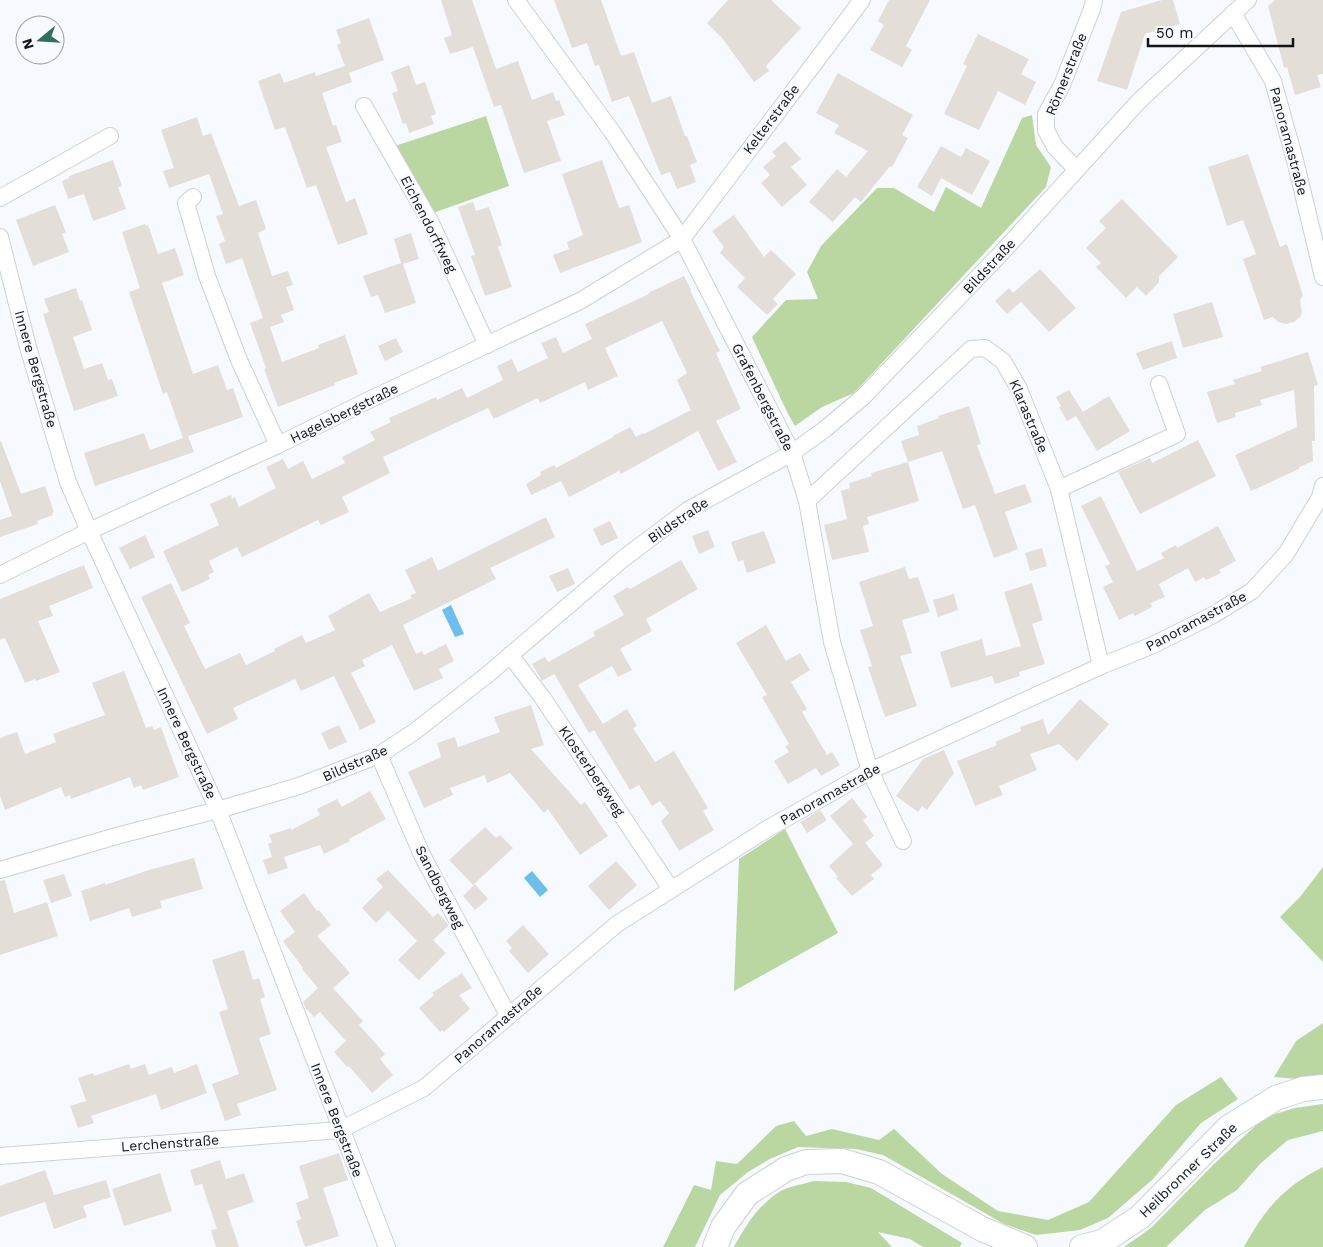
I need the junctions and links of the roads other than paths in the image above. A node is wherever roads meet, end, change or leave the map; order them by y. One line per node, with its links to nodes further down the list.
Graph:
1 (516, 0): 12 (street, Grafenbergstraße)
2 (862, 0): 12 (street, Kelterstraße)
3 (1094, 0): 8 (street, Römerstraße)
4 (1248, 0): 5 (street, Bildstraße)
5 (1233, 13): 8 (street, Bildstraße); 13 (street, Panoramastraße)
6 (364, 106): 14 (street, Eichendorffweg)
7 (110, 136): 10 (street)
8 (1076, 169): 17 (street, Bildstraße)
9 (193, 197): 16 (street)
10 (0, 198)
11 (0, 236): 21 (street, Innere Bergstraße)
12 (682, 239): 14 (street, Hagelsbergstraße); 17 (street, Grafenbergstraße)
13 (1323, 278)
14 (487, 345): 16 (street, Hagelsbergstraße)
15 (1159, 384): 19 (street)
16 (278, 445): 21 (street, Hagelsbergstraße)
17 (792, 453): 20 (street, Grafenbergstraße); 23 (street, Bildstraße)
18 (1323, 486): 24 (street, Panoramastraße)
19 (1059, 489): 20 (street, Klarastraße); 24 (street, Klarastraße)
20 (807, 501): 26 (street, Grafenbergstraße)
21 (89, 531): 22 (street, Hagelsbergstraße); 27 (street, Innere Bergstraße)
22 (0, 575)
23 (510, 655): 25 (street, Bildstraße); 30 (street, Klosterbergweg)
24 (1101, 666): 26 (street, Panoramastraße)
25 (379, 755): 27 (street, Bildstraße); 31 (street, Sandbergweg)
26 (870, 771): 28 (street, Grafenbergstraße); 30 (street, Panoramastraße)
27 (218, 810): 29 (street, Bildstraße); 33 (street, Innere Bergstraße)
28 (903, 841)
29 (0, 870)
30 (671, 889): 31 (street, Panoramastraße)
31 (508, 1015): 33 (street, Panoramastraße)
32 (1323, 1087): 38 (main road, Heilbronner Straße)
33 (340, 1130): 34 (street, Lerchenstraße); 35 (street, Innere Bergstraße)
34 (0, 1156)
35 (387, 1247)
36 (715, 1247): 37 (main road)
37 (1025, 1247)
38 (1082, 1247)

